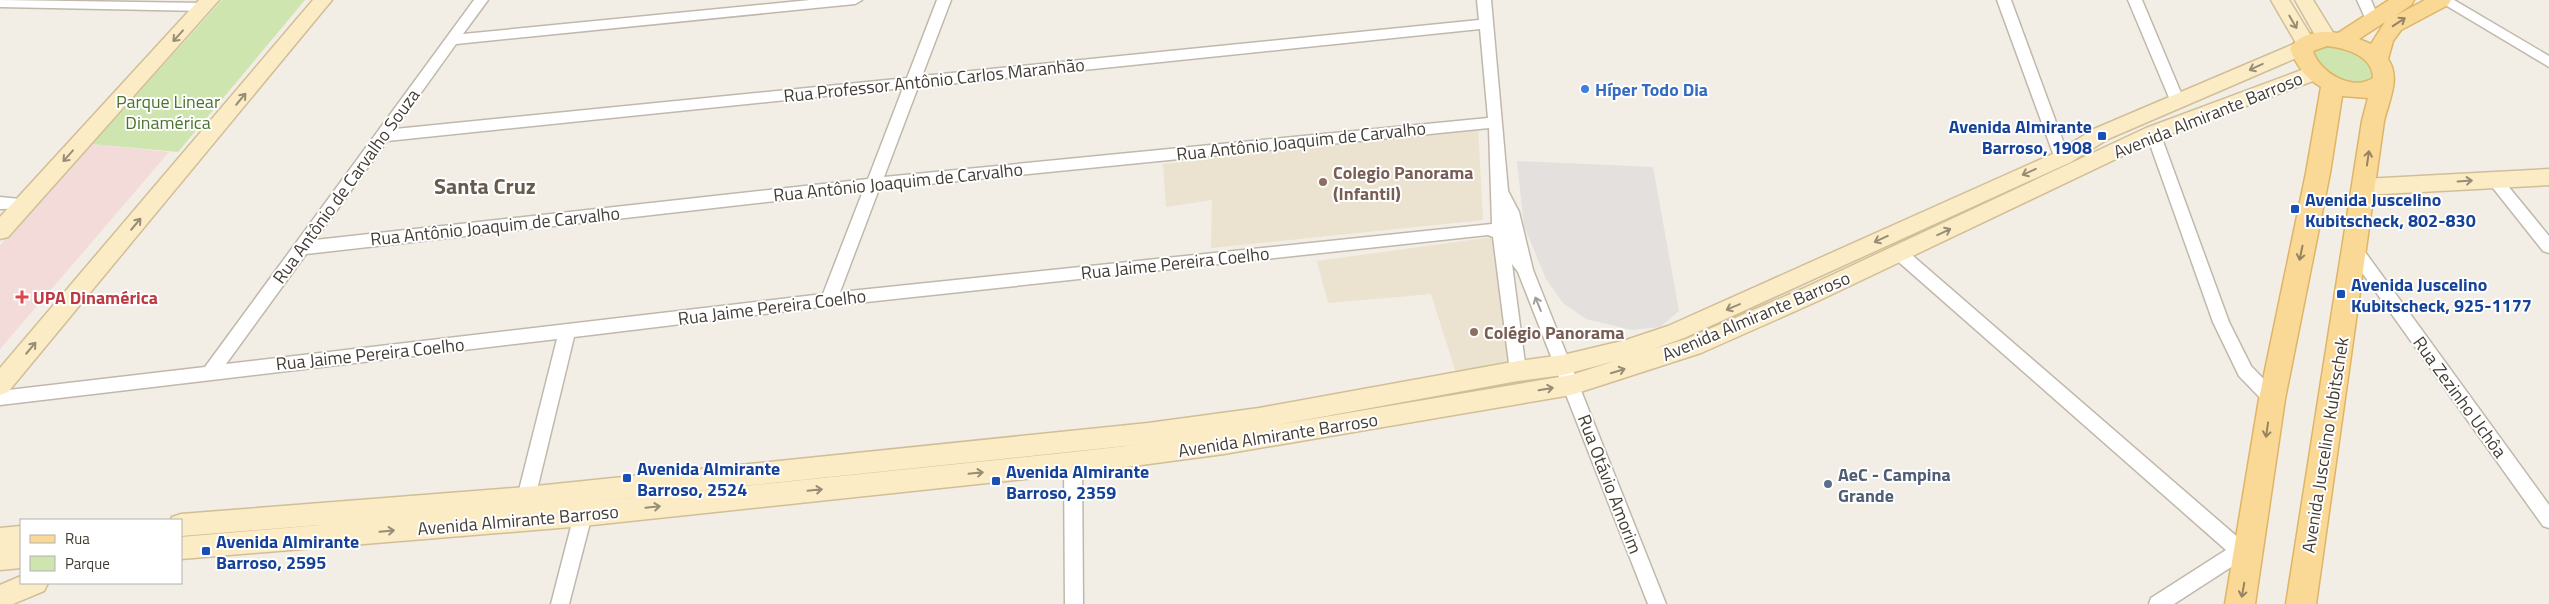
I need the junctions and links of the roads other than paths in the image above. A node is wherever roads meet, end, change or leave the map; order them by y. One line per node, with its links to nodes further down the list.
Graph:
1 (481, 0): 16 (street, Rua Antônio de Carvalho Souza)
2 (855, 0): 16 (street)
3 (944, 0): 21 (street)
4 (1484, 0): 15 (street)
5 (2004, 0): 26 (street)
6 (2135, 0): 22 (street)
7 (2280, 0): 17 (main road, one-way to 17)
8 (2304, 0): 17 (main road)
9 (2404, 0): 14 (main road, Avenida Almirante Barroso)
10 (2442, 0): 18 (street); 19 (main road, one-way to 10)
11 (325, 1): 46 (main road, one-way to 11)
12 (0, 3): 13 (street)
13 (207, 3): 33 (main road, one-way to 33)
14 (2368, 9): 17 (main road, Avenida Almirante Barroso)
15 (1486, 24): 21 (street, Rua Professor Antônio Carlos Maranhão); 23 (street)
16 (453, 40): 25 (street, Rua Antônio de Carvalho Souza)
17 (2318, 43): 19 (main road); 20 (main road); 22 (main road, Avenida Almirante Barroso, one-way to 22)
18 (2549, 62)
19 (2380, 70): 20 (main road); 30 (main road, Avenida Juscelino Kubitschek, one-way to 19)
20 (2323, 79): 24 (main road, Avenida Almirante Barroso); 48 (main road, one-way to 48)
21 (911, 81): 25 (street, Rua Professor Antônio Carlos Maranhão); 29 (street)
22 (2177, 100): 26 (main road, Avenida Almirante Barroso)
23 (1496, 122): 29 (street, Rua Antônio Joaquim de Carvalho); 31 (street)
24 (2153, 133): 39 (main road, Avenida Almirante Barroso, one-way to 24); 48 (street)
25 (382, 136): 37 (street, Rua Antônio de Carvalho Souza)
26 (2064, 156): 45 (main road, Avenida Almirante Barroso, one-way to 45)
27 (2549, 177): 28 (main road)
28 (2494, 179): 30 (main road, one-way to 28); 36 (street)
29 (872, 184): 37 (street, Rua Antônio Joaquim de Carvalho); 41 (street)
30 (2364, 187): 38 (main road, Avenida Juscelino Kubitschek)
31 (1500, 191): 35 (street); 40 (street)
32 (0, 203): 33 (street)
33 (25, 204): 34 (main road)
34 (0, 231)
35 (1501, 234): 40 (street); 41 (street, Rua Jaime Pereira Coelho); 43 (street)
36 (2549, 247)
37 (300, 248): 44 (street, Rua Antônio de Carvalho Souza)
38 (2354, 249): 52 (street, Rua Zezinho Uchôa); 67 (main road, Avenida Juscelino Kubitschek)
39 (1899, 253): 45 (main road, Avenida Almirante Barroso, one-way to 39); 56 (street)
40 (1525, 270): 45 (street, Rua Otávio Amorim, one-way to 40)
41 (829, 300): 42 (street, Rua Jaime Pereira Coelho)
42 (567, 332): 44 (street, Rua Jaime Pereira Coelho); 50 (street)
43 (1518, 371): 45 (main road, Avenida Almirante Barroso); 50 (main road, Avenida Almirante Barroso)
44 (210, 373): 47 (street, Rua Jaime Pereira Coelho)
45 (1567, 375): 49 (main road, Avenida Almirante Barroso, one-way to 45); 64 (street, Rua Otávio Amorim)
46 (0, 385)
47 (0, 398)
48 (2272, 399): 56 (main road, one-way to 56)
49 (1074, 463): 51 (main road, Avenida Almirante Barroso, one-way to 49); 63 (street)
50 (526, 498): 53 (main road, Avenida Almirante Barroso)
51 (583, 515): 57 (main road, Avenida Almirante Barroso, one-way to 51); 62 (street)
52 (2549, 520)
53 (182, 525)
54 (20, 537): 55 (main road)
55 (0, 539)
56 (2246, 547): 65 (street); 66 (main road, one-way to 66)
57 (182, 548)
58 (20, 557): 59 (main road)
59 (0, 558)
60 (32, 584): 61 (main road)
61 (0, 597)
62 (560, 604)
63 (1074, 604)
64 (1657, 604)
65 (2158, 604)
66 (2240, 604)
67 (2301, 604)

